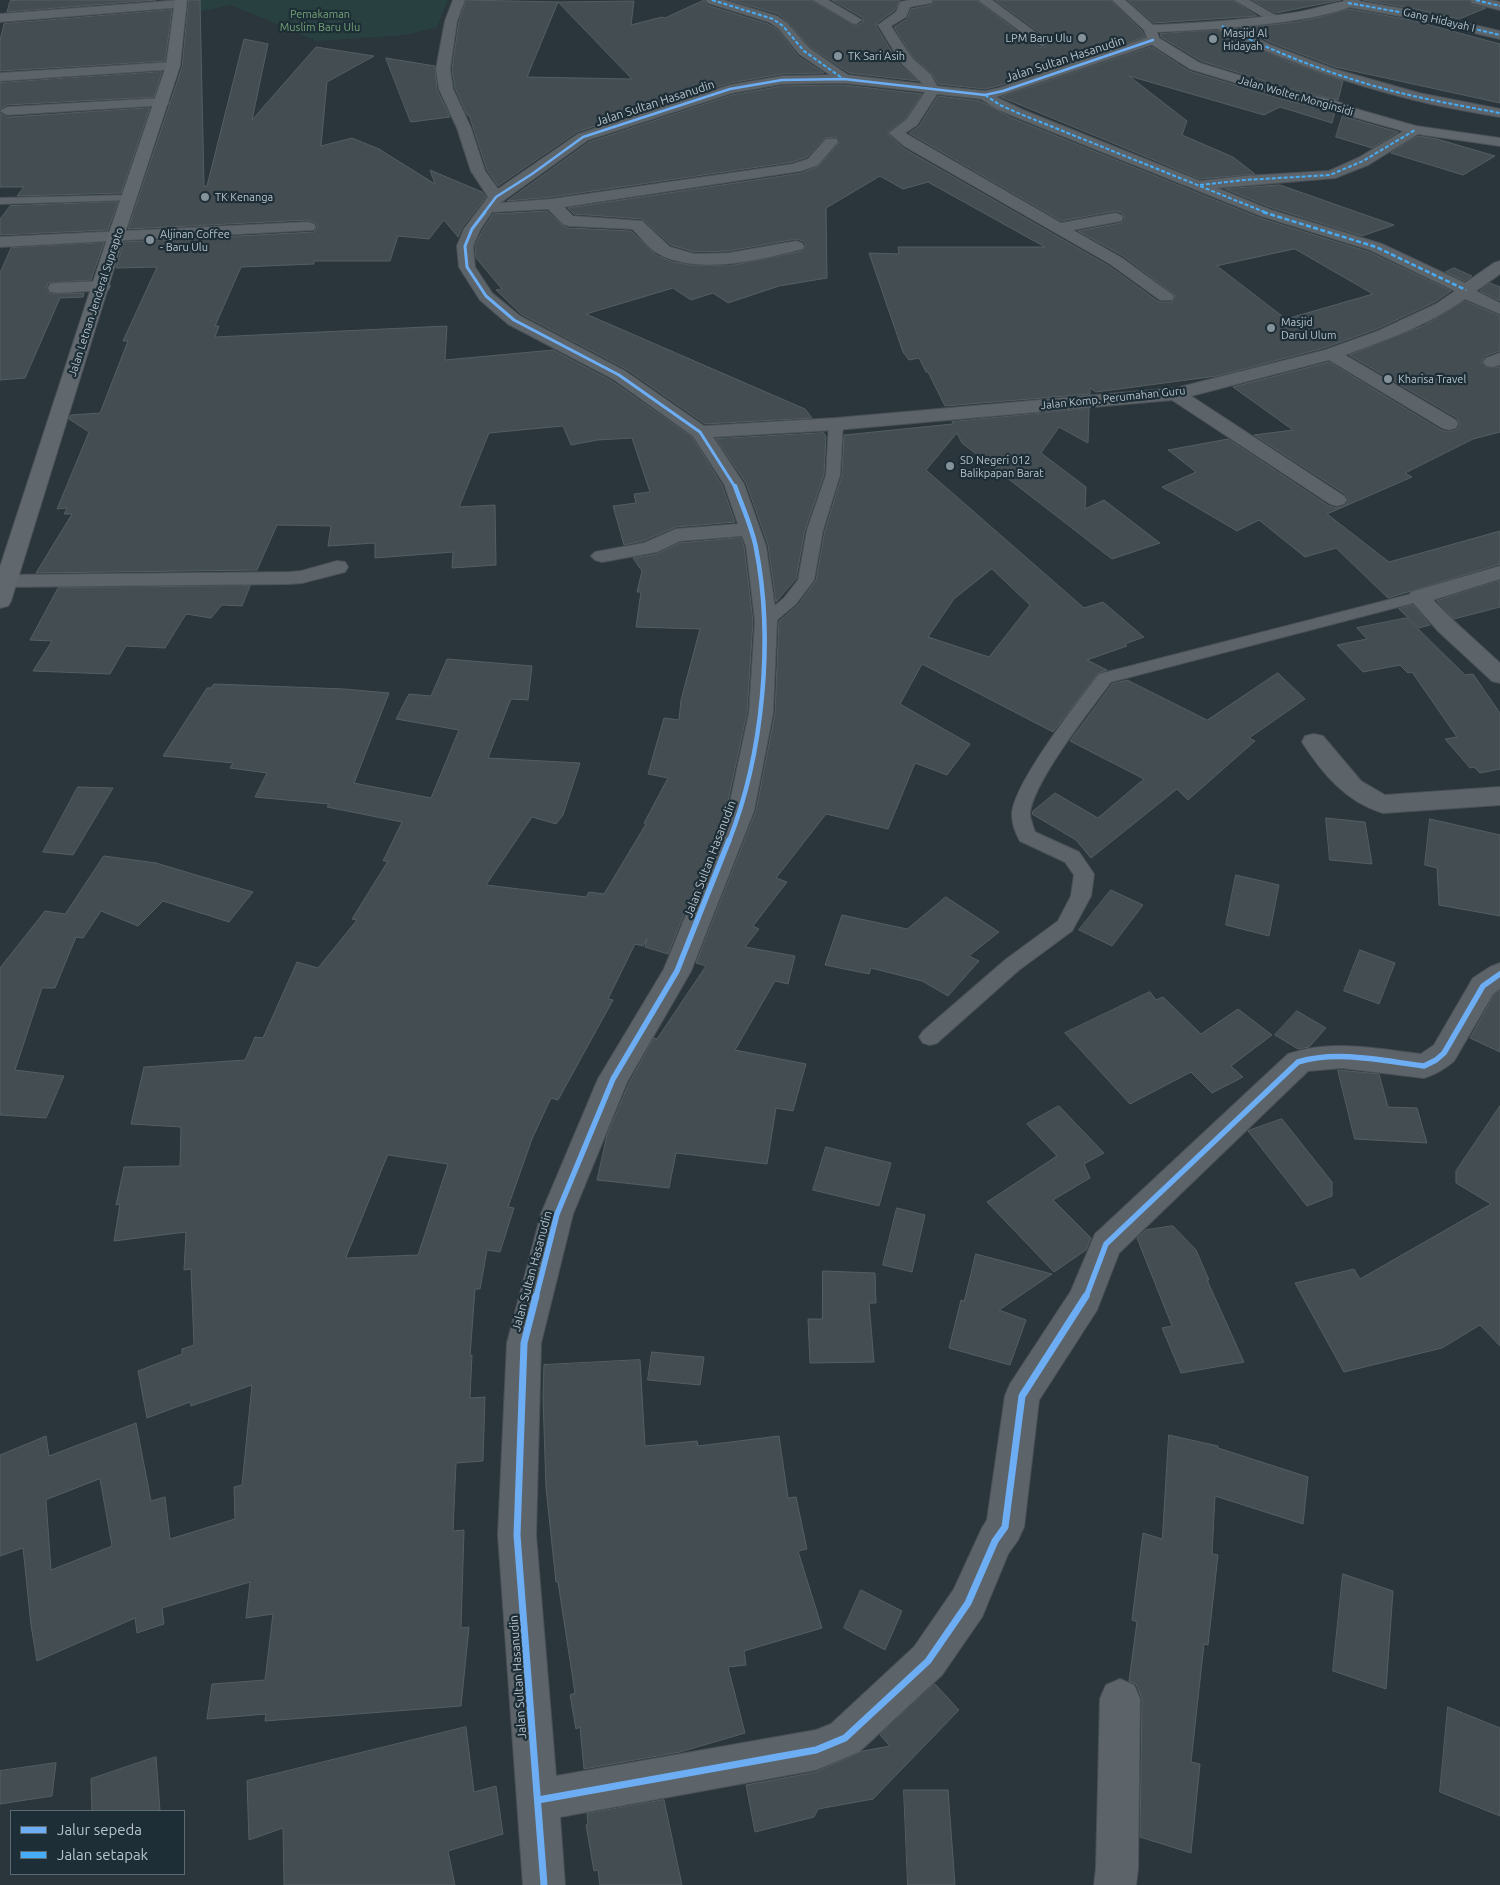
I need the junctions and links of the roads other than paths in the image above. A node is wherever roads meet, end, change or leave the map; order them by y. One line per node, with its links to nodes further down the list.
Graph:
1 (132, 0): 13 (street)
2 (459, 0): 35 (street)
3 (712, 0): 23 (street)
4 (818, 0): 16 (street)
5 (927, 0): 24 (street)
6 (984, 0): 20 (street)
7 (1118, 0): 18 (main road, Jalan Wolter Monginsidi)
8 (1240, 0): 15 (street)
9 (1476, 0): 12 (street)
10 (180, 2): 14 (street); 21 (main road, Jalan Letnan Jenderal Suprapto)
11 (1351, 2): 15 (main road); 19 (street, Gang Hidayah I)
12 (1500, 6)
13 (0, 8)
14 (0, 18)
15 (1276, 19): 17 (main road)
16 (856, 20)
17 (1222, 26): 18 (main road); 28 (street)
18 (1152, 35): 25 (street, Jalan Sultan Hasanudin); 29 (main road, Jalan Wolter Monginsidi)
19 (1500, 35)
20 (1043, 42)
21 (173, 66): 22 (street); 26 (main road, Jalan Letnan Jenderal Suprapto)
22 (0, 77)
23 (844, 79): 24 (street, Jalan Sultan Hasanudin); 35 (street, Jalan Sultan Hasanudin)
24 (933, 90): 25 (street, Jalan Sultan Hasanudin); 39 (street)
25 (985, 95): 32 (street)
26 (162, 102): 27 (street); 33 (main road, Jalan Letnan Jenderal Suprapto)
27 (7, 111)
28 (1500, 113)
29 (1415, 130): 31 (main road, Jalan Wolter Monginsidi); 32 (street)
30 (831, 142): 36 (street)
31 (1500, 142)
32 (1197, 185): 46 (street)
33 (129, 198): 34 (lane); 40 (main road, Jalan Letnan Jenderal Suprapto)
34 (0, 201)
35 (492, 202): 36 (street); 53 (street, Jalan Sultan Hasanudin)
36 (552, 204): 42 (street)
37 (1115, 218): 39 (street)
38 (308, 226): 40 (street)
39 (1059, 228): 47 (street)
40 (116, 236): 41 (street); 44 (main road, Jalan Letnan Jenderal Suprapto)
41 (0, 242)
42 (796, 246)
43 (1500, 266): 46 (street, Jalan Komp. Perumahan Guru)
44 (102, 286): 45 (street); 59 (main road, Jalan Letnan Jenderal Suprapto)
45 (56, 288)
46 (1465, 291): 48 (street); 49 (street, Jalan Komp. Perumahan Guru)
47 (1166, 296)
48 (1500, 309)
49 (1331, 354): 50 (street, Jalan Komp. Perumahan Guru); 52 (street)
50 (1176, 394): 51 (street, Jalan Komp. Perumahan Guru); 54 (street)
51 (836, 424): 53 (street, Jalan Komp. Perumahan Guru); 61 (lane)
52 (1449, 424)
53 (700, 432): 55 (street, Jalan Sultan Hasanudin)
54 (1337, 500)
55 (749, 528): 56 (street); 61 (street, Jalan Sultan Hasanudin)
56 (602, 556)
57 (337, 568): 59 (street)
58 (1500, 572): 60 (street)
59 (5, 577)
60 (1419, 597): 62 (street); 66 (lane)
61 (766, 621): 68 (street, Jalan Sultan Hasanudin)
62 (1500, 676)
63 (1314, 742): 64 (street)
64 (1500, 796)
65 (1500, 974): 68 (street)
66 (930, 1038)
67 (1120, 1699): 70 (street)
68 (538, 1800): 69 (street, Jalan Sultan Hasanudin)
69 (544, 1885)
70 (1115, 1885)

